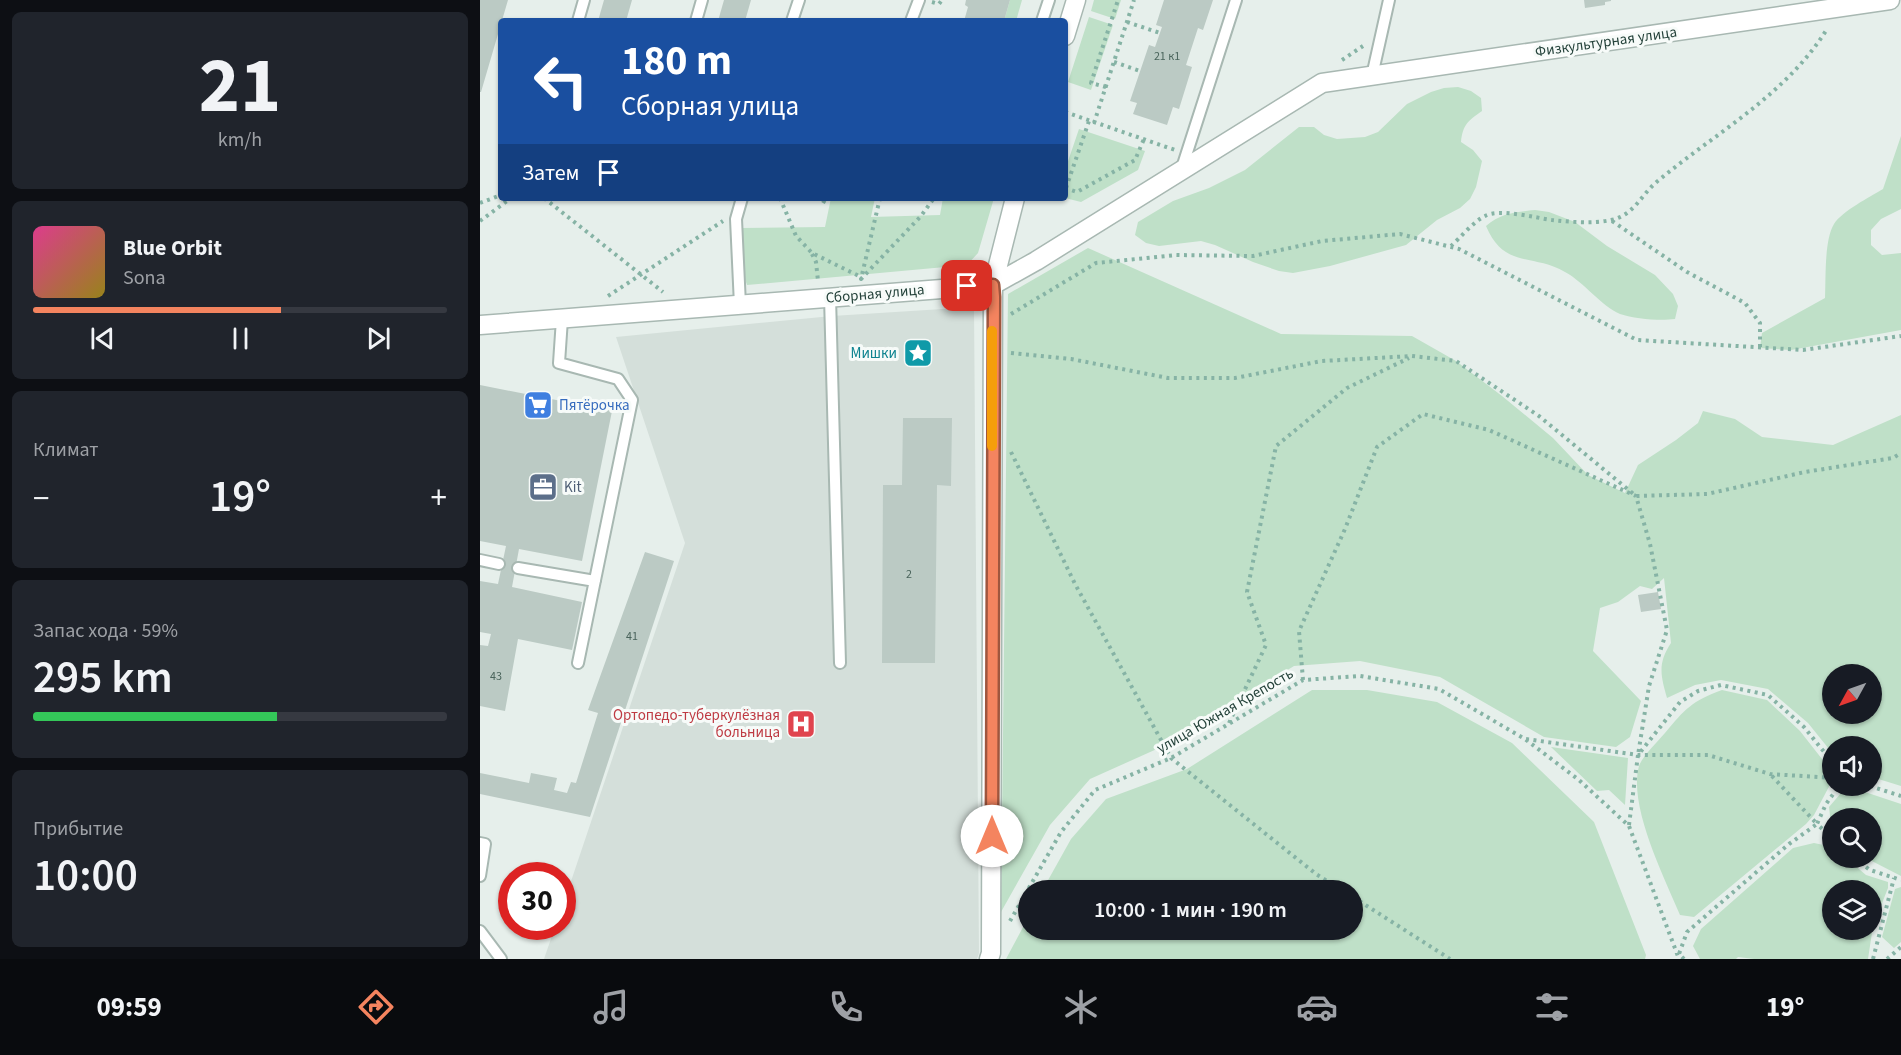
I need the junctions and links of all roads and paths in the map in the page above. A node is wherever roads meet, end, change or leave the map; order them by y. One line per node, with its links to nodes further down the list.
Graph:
1 (584, 0): 13 (lane)
2 (702, 0): 14 (lane)
3 (799, 0): 15 (lane)
4 (918, 0): 16 (lane)
5 (1049, 0): 17 (lane)
6 (1076, 0): 20 (street)
7 (1118, 0): 26 (path)
8 (1134, 0): 19 (path)
9 (1236, 0): 32 (lane)
10 (1389, 0): 24 (lane)
11 (1890, 0): 12 (street, Физкультурная улица)
12 (1854, 3): 24 (street, Физкультурная улица)
13 (579, 18)
14 (697, 18)
15 (793, 18)
16 (911, 18)
17 (1043, 18)
18 (1833, 20): 45 (path)
19 (1126, 22): 21 (path); 22 (path)
20 (1068, 26)
21 (1160, 33)
22 (1114, 62): 23 (path); 26 (path)
23 (1140, 71)
24 (1372, 76): 25 (street, Физкультурная улица)
25 (1322, 83): 32 (street, Сборная улица)
26 (1106, 87): 29 (path)
27 (1068, 113): 28 (path)
28 (1089, 121): 29 (path); 33 (path)
29 (1094, 123): 30 (path)
30 (1144, 139): 31 (path); 34 (path)
31 (1180, 152)
32 (1181, 171): 52 (street, Сборная улица)
33 (1068, 182)
34 (1068, 189)
35 (498, 196): 43 (path)
36 (507, 201): 46 (path)
37 (548, 201): 49 (path)
38 (741, 201): 44 (lane)
39 (781, 201): 48 (path)
40 (879, 201): 50 (path)
41 (932, 201): 50 (path)
42 (1014, 201): 52 (street)
43 (480, 203)
44 (739, 211): 49 (path); 56 (lane)
45 (1612, 220): 47 (path); 61 (path)
46 (480, 221)
47 (1451, 246): 58 (path); 60 (path)
48 (812, 253): 50 (path); 51 (path)
49 (641, 274): 53 (path); 54 (path)
50 (861, 279)
51 (818, 282)
52 (993, 285): 55 (street, Сборная улица); 58 (street)
53 (664, 293)
54 (608, 296)
55 (830, 297): 56 (street, Сборная улица); 72 (lane)
56 (741, 305): 57 (street, Сборная улица)
57 (562, 319): 59 (street, Сборная улица); 70 (lane)
58 (992, 325): 62 (street)
59 (480, 326)
60 (1901, 336)
61 (1760, 348)
62 (992, 351): 63 (path); 99 (street)
63 (1412, 356): 66 (path); 74 (path)
64 (1008, 444): 78 (path)
65 (1901, 453): 66 (path)
66 (1635, 496): 73 (path); 77 (path)
67 (480, 560): 68 (lane)
68 (499, 564)
69 (518, 568): 70 (lane)
70 (595, 581): 71 (lane)
71 (578, 663)
72 (840, 663)
73 (1303, 680): 74 (path, улица Южная Крепость); 75 (path, улица Южная Крепость)
74 (1229, 723): 78 (path, улица Южная Крепость)
75 (1525, 739): 77 (path); 85 (path, улица Южная Крепость)
76 (1822, 749): 77 (path)
77 (1638, 754): 79 (path); 85 (path)
78 (1171, 758): 91 (path); 94 (path, улица Южная Крепость)
79 (1770, 774): 80 (path); 84 (path)
80 (1822, 777)
81 (1882, 790): 83 (path)
82 (1832, 796): 84 (path)
83 (1901, 796)
84 (1816, 824): 86 (path); 97 (path)
85 (1629, 826): 97 (path, улица Южная Крепость)
86 (1822, 829)
87 (480, 843): 89 (lane)
88 (1867, 868): 90 (path)
89 (480, 876)
90 (1894, 878): 92 (path); 102 (path)
91 (1326, 880)
92 (1901, 880)
93 (1363, 903): 100 (path)
94 (1009, 923)
95 (480, 931): 98 (lane)
96 (1901, 947): 103 (path)
97 (1679, 957): 101 (path)
98 (501, 959)
99 (989, 959)
100 (1450, 959)
101 (1684, 959)
102 (1873, 959)
103 (1887, 959)

